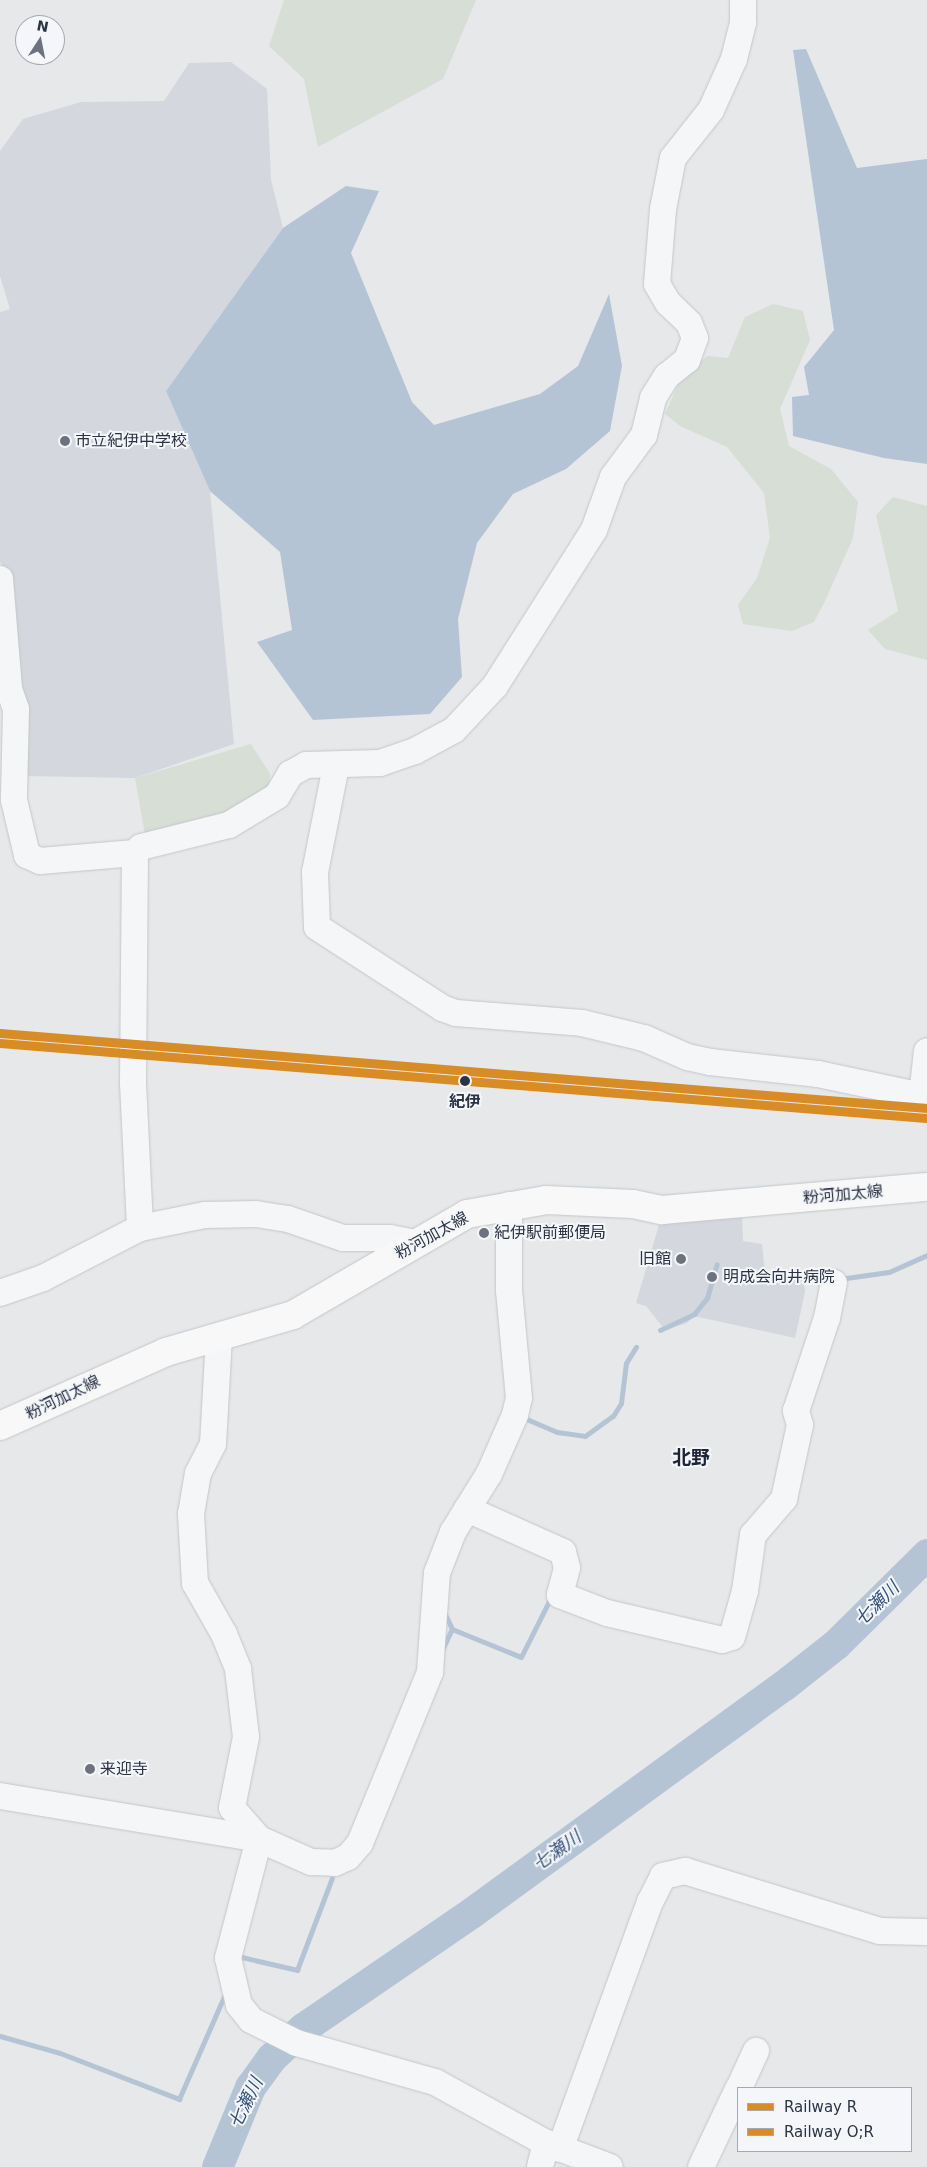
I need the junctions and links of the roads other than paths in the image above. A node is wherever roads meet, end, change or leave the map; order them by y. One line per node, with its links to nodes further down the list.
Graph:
1 (742, 0): 4 (street)
2 (0, 579): 3 (street)
3 (4, 688): 5 (street)
4 (336, 766): 5 (street); 7 (street)
5 (135, 853): 10 (street)
6 (927, 1051): 7 (street)
7 (924, 1097)
8 (927, 1187): 9 (main road, 粉河加太線)
9 (509, 1206): 11 (main road, 粉河加太線); 16 (street)
10 (140, 1228): 11 (street); 13 (street)
11 (416, 1243): 14 (main road, 粉河加太線)
12 (834, 1283): 16 (street)
13 (0, 1293)
14 (219, 1337): 15 (main road, 粉河加太線); 18 (street)
15 (0, 1426)
16 (467, 1509): 18 (street)
17 (0, 1796): 18 (street)
18 (259, 1839): 23 (street)
19 (927, 1932): 23 (street)
20 (756, 2052): 21 (street)
21 (739, 2087)
22 (737, 2091): 25 (street)
23 (549, 2153): 24 (street)
24 (610, 2167)
25 (701, 2167)

